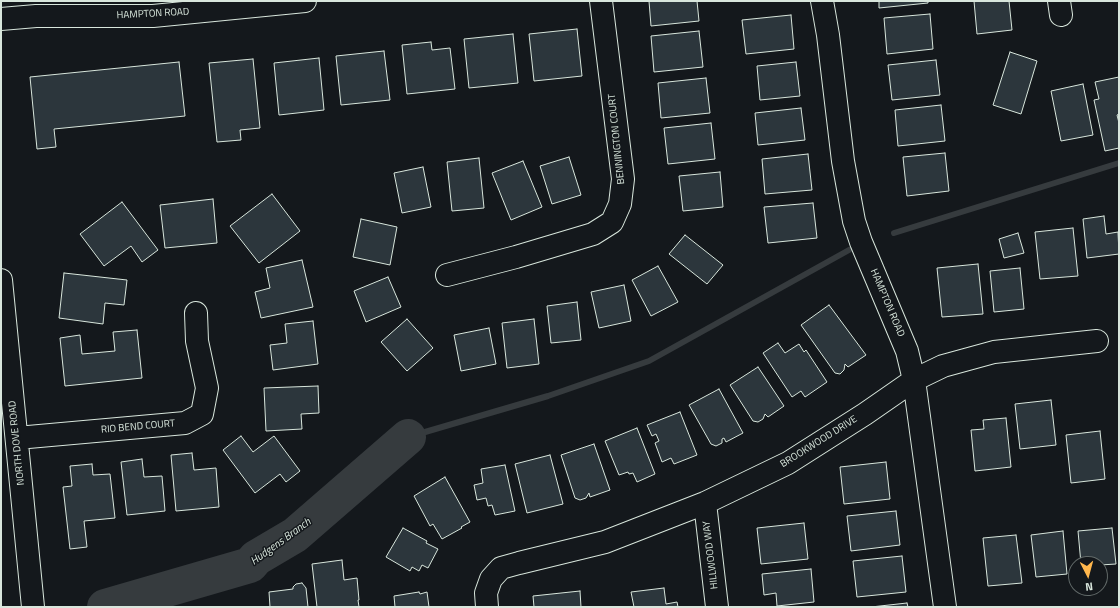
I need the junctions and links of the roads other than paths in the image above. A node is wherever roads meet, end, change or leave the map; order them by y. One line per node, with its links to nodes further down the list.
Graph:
1 (305, 1): 4 (street, HAMPTON ROAD)
2 (601, 1): 5 (street, BENNINGTON COURT)
3 (822, 1): 9 (street, HAMPTON ROAD)
4 (1, 19)
5 (447, 274)
6 (1, 280): 10 (street, NORTH DOVE ROAD)
7 (196, 313): 10 (street, RIO BEND COURT)
8 (1097, 341): 9 (street, BROOKWOOD DRIVE)
9 (914, 380): 11 (street, BROOKWOOD DRIVE); 15 (street, HAMPTON ROAD)
10 (17, 438): 13 (street, NORTH DOVE ROAD)
11 (705, 503): 12 (street, BROOKWOOD DRIVE); 14 (street, HILLWOOD WAY)
12 (487, 600)
13 (33, 607)
14 (717, 607)
15 (945, 607)

